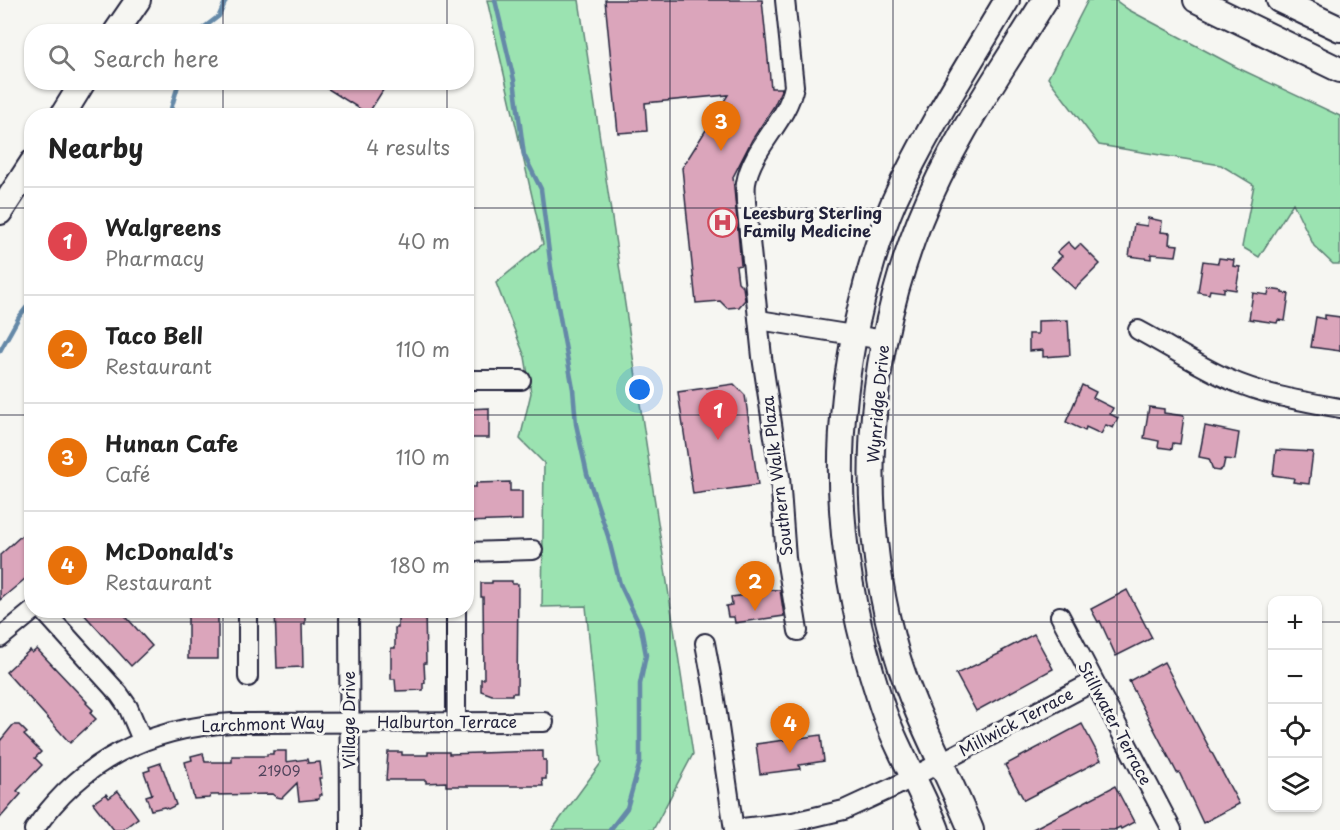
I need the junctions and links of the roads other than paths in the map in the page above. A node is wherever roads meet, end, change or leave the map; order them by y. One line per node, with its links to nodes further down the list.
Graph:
1 (138, 0): 7 (street)
2 (785, 0): 14 (street, Southern Walk Plaza)
3 (1007, 0): 16 (street, Wynridge Drive)
4 (1045, 0): 17 (street, Wynridge Drive)
5 (1196, 0): 9 (street)
6 (1279, 0): 8 (street)
7 (122, 24)
8 (1340, 29)
9 (1340, 70)
10 (78, 90): 11 (street)
11 (67, 108)
12 (24, 175): 13 (street)
13 (0, 212)
14 (759, 320): 16 (street); 29 (street, Southern Walk Plaza)
15 (1138, 330): 20 (street)
16 (854, 334): 17 (street); 39 (street, Wynridge Drive)
17 (884, 340): 38 (street, Wynridge Drive)
18 (474, 380): 19 (street)
19 (521, 380)
20 (1340, 408)
21 (533, 550): 22 (street)
22 (474, 552)
23 (1060, 616): 33 (street, Stillwater Terrace)
24 (24, 618): 30 (street)
25 (50, 618): 37 (street)
26 (248, 618): 32 (street)
27 (349, 618): 34 (street, Village Drive)
28 (456, 618): 35 (street)
29 (798, 630)
30 (0, 638)
31 (705, 643): 40 (street)
32 (248, 677)
33 (1093, 682): 38 (street, Millwick Terrace); 45 (street, Stillwater Terrace)
34 (350, 722): 35 (street, Halburton Terrace); 37 (street, Larchmont Way); 42 (street, Village Drive)
35 (456, 722): 36 (street, Halburton Terrace)
36 (544, 722)
37 (142, 740): 41 (street, Larchmont Way)
38 (940, 762): 39 (street); 44 (street, Wynridge Drive)
39 (912, 777): 40 (street); 43 (street, Wynridge Drive)
40 (734, 829)
41 (34, 830)
42 (350, 830)
43 (937, 830)
44 (971, 830)
45 (1172, 830)

